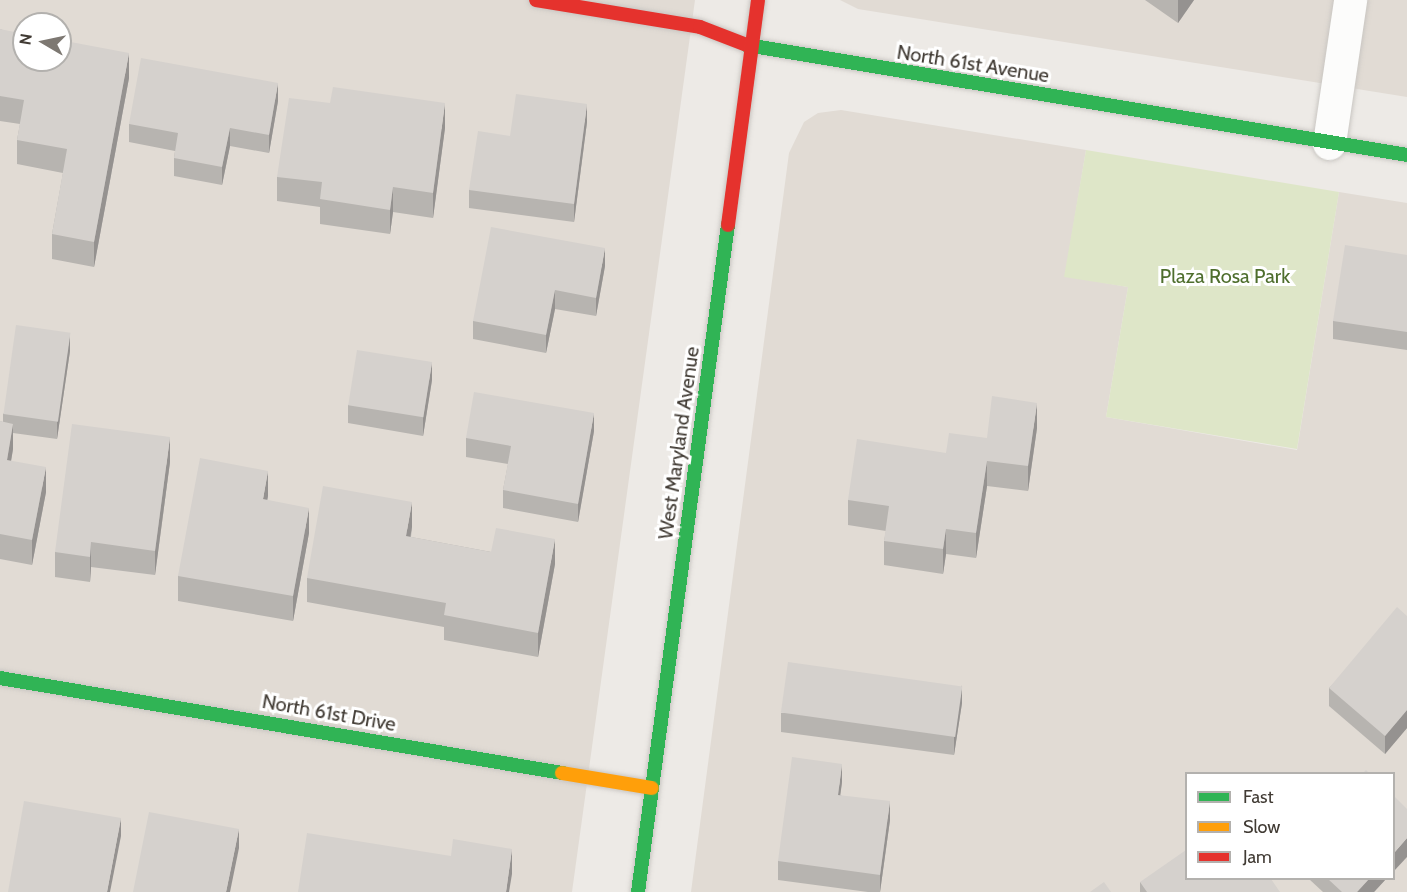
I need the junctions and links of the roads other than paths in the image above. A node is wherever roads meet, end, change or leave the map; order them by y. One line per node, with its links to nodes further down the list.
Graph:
1 (536, 0): 4 (street, North 61st Avenue)
2 (758, 0): 4 (street, West Maryland Avenue)
3 (1350, 0): 5 (street)
4 (752, 46): 5 (street, North 61st Avenue); 8 (street, West Maryland Avenue)
5 (1329, 143): 6 (street, North 61st Avenue)
6 (1407, 155)
7 (0, 678): 8 (street, North 61st Drive)
8 (652, 788): 9 (street, West Maryland Avenue)
9 (638, 892)

